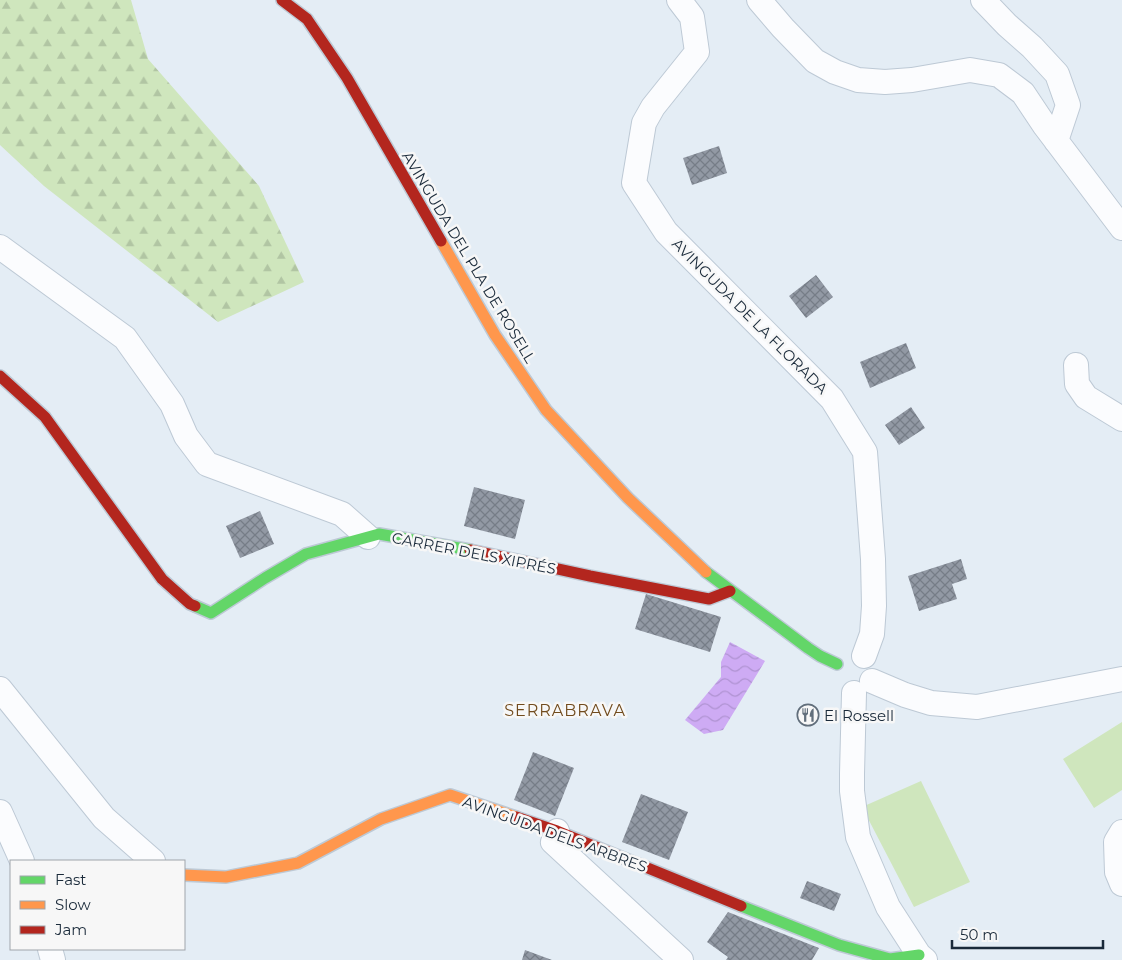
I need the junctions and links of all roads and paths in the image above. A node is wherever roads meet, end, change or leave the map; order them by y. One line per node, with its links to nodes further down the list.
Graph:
1 (282, 0): 12 (street, AVINGUDA DEL PLA DE ROSELL)
2 (679, 0): 13 (street, AVINGUDA DE LA FLORADA)
3 (759, 0): 5 (street)
4 (983, 0): 5 (street)
5 (1056, 141): 6 (street)
6 (1122, 228)
7 (0, 247): 11 (street)
8 (1076, 365): 10 (street)
9 (0, 376): 11 (street, CARRER DELS XIPRÉS)
10 (1122, 419)
11 (368, 537): 12 (street, CARRER DELS XIPRÉS)
12 (730, 590): 14 (street, AVINGUDA DEL PLA DE ROSELL)
13 (864, 656): 14 (street); 16 (street)
14 (837, 664): 16 (street)
15 (1122, 679): 16 (street)
16 (863, 687): 25 (street)
17 (0, 689): 22 (street)
18 (0, 812): 21 (street)
19 (557, 831): 23 (street, AVINGUDA DELS ARBRES); 25 (street, AVINGUDA DELS ARBRES); 26 (street)
20 (1122, 832): 24 (street)
21 (22, 860)
22 (152, 860)
23 (185, 875)
24 (1122, 884)
25 (922, 958)
26 (681, 960)

